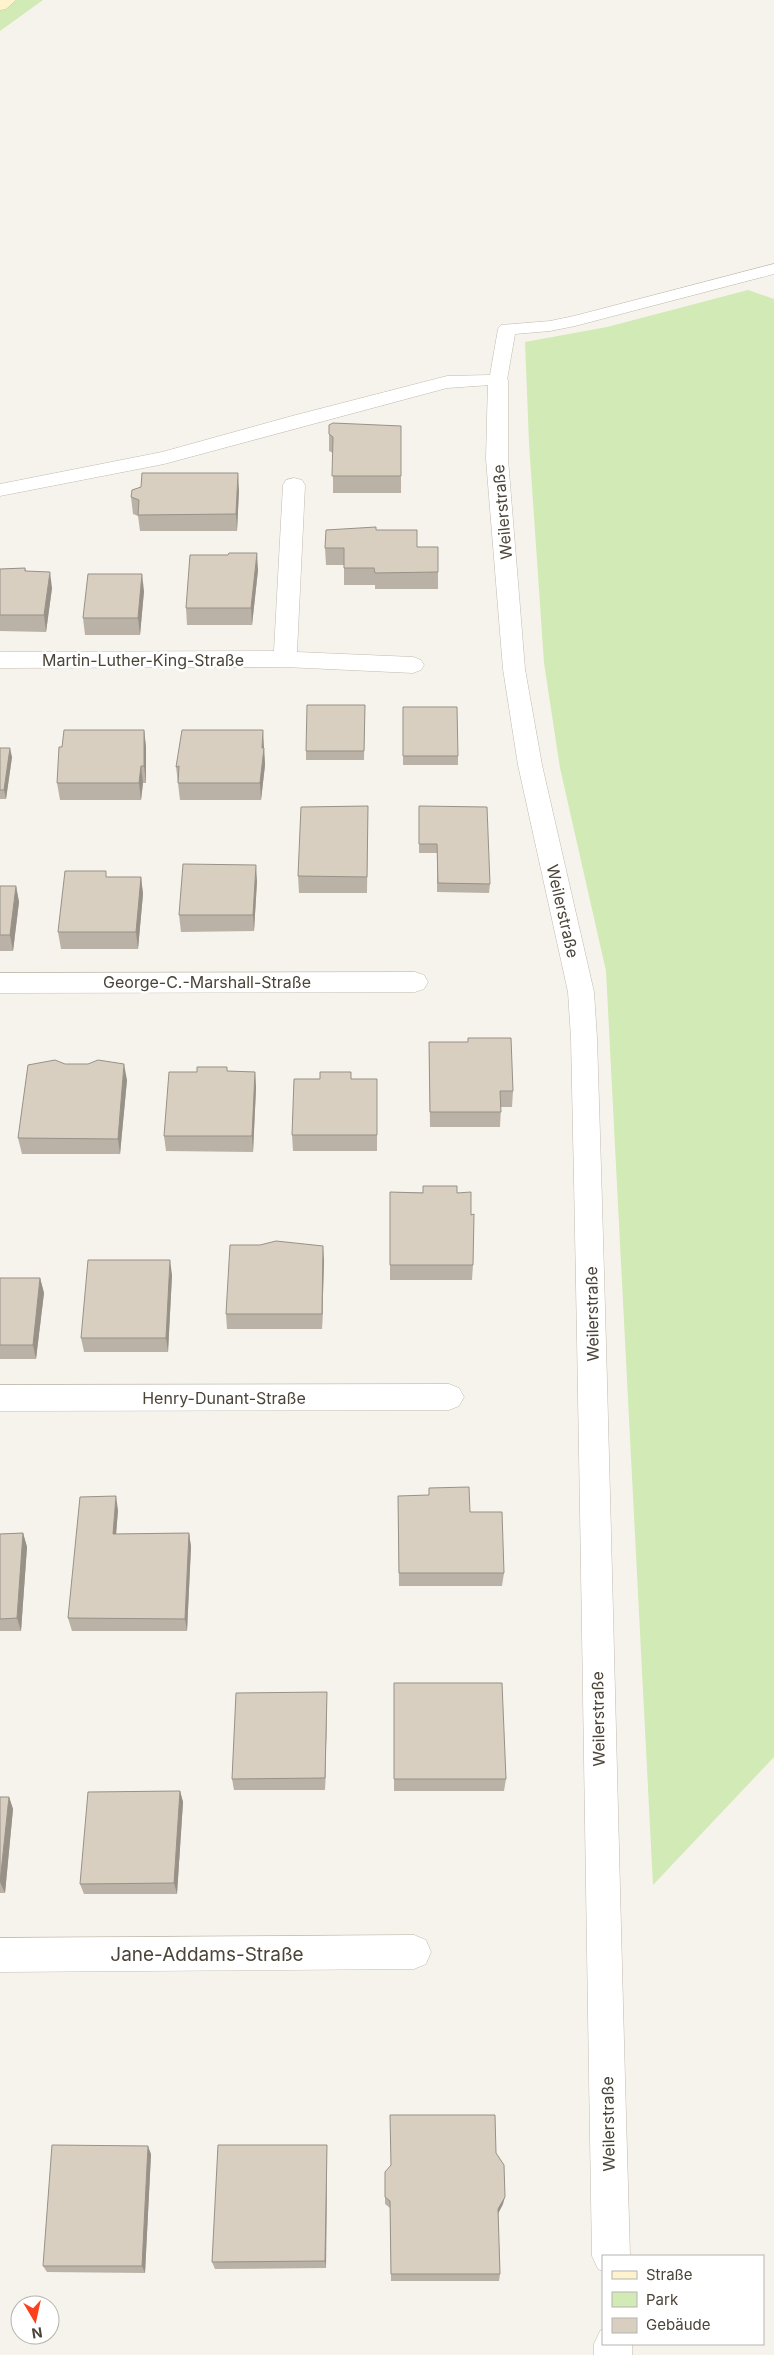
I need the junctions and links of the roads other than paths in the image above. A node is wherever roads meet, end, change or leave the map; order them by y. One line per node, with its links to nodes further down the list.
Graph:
1 (8, 0): 2 (main road)
2 (0, 5)
3 (774, 269): 4 (lane)
4 (498, 380): 6 (lane); 16 (street, Weilerstraße)
5 (294, 485): 7 (street)
6 (0, 490)
7 (285, 659): 8 (street, Martin-Luther-King-Straße); 9 (street, Martin-Luther-King-Straße)
8 (0, 660)
9 (414, 666)
10 (414, 982): 11 (street, George-C.-Marshall-Straße)
11 (0, 983)
12 (449, 1397): 13 (street, Henry-Dunant-Straße)
13 (0, 1398)
14 (414, 1952): 15 (street, Jane-Addams-Straße)
15 (0, 1955)
16 (611, 2255)

